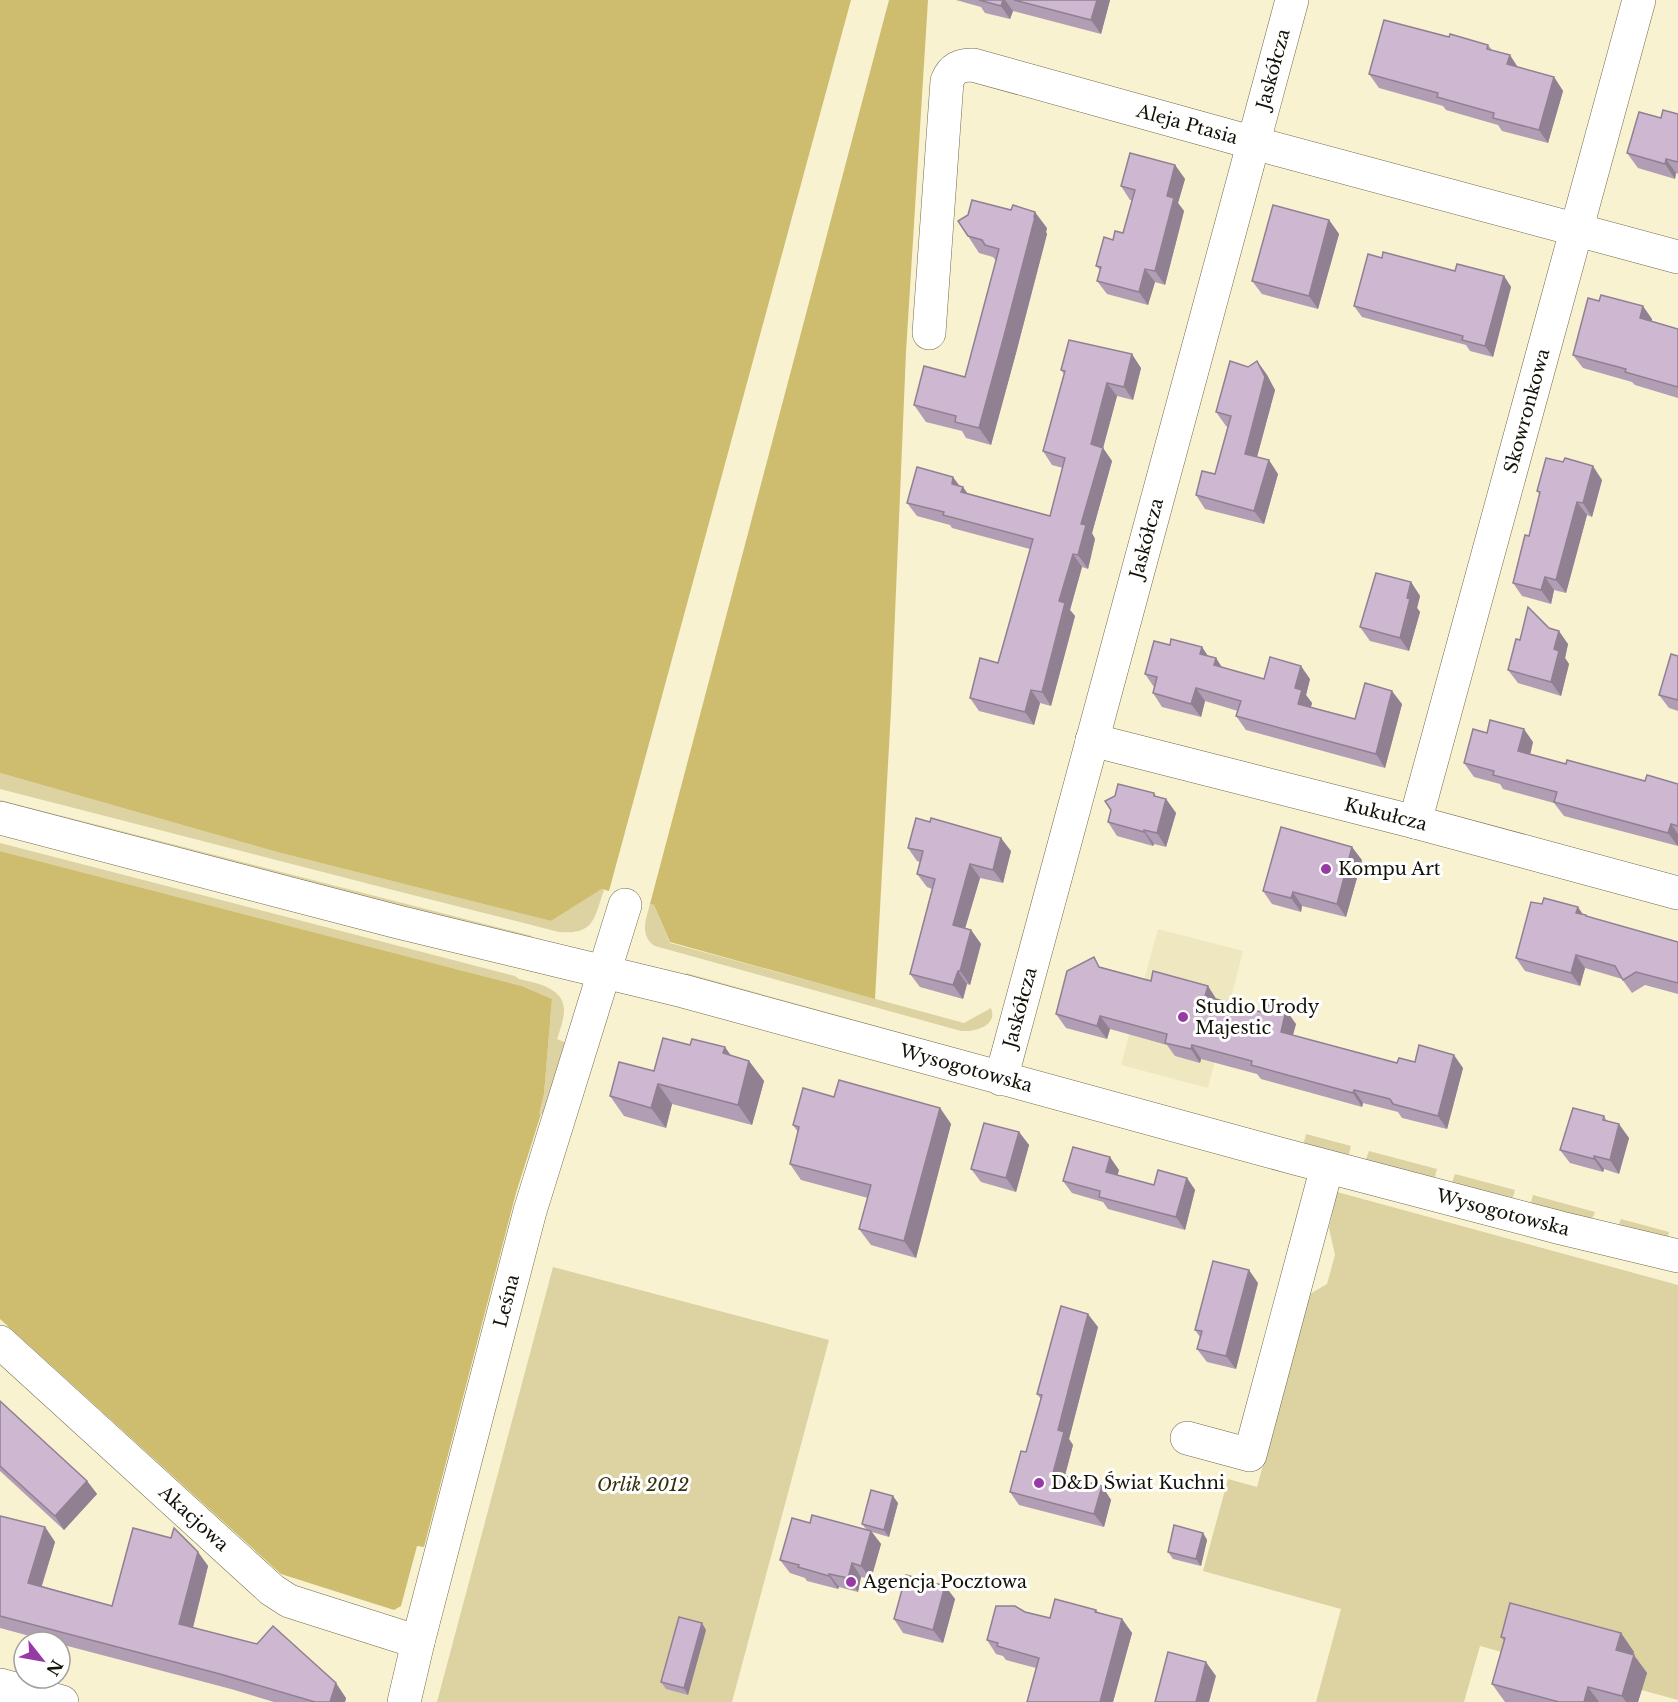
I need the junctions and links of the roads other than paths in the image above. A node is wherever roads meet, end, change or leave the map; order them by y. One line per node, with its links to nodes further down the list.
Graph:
1 (1292, 0): 3 (street, Jaskółcza)
2 (1639, 0): 4 (street, Skowronkowa)
3 (1254, 143): 4 (street, Aleja Ptasia); 6 (street, Aleja Ptasia); 7 (street, Jaskółcza)
4 (1578, 230): 5 (street, Aleja Ptasia); 9 (street, Skowronkowa)
5 (1678, 257)
6 (929, 333)
7 (1092, 740): 9 (street, Kukułcza); 13 (street, Jaskółcza)
8 (0, 818): 12 (street, Wysogotowska)
9 (1415, 822): 10 (street, Kukułcza)
10 (1678, 893)
11 (625, 905): 12 (street, Leśna)
12 (604, 972): 13 (street, Wysogotowska); 18 (street, Leśna)
13 (1001, 1079): 14 (street, Wysogotowska)
14 (1327, 1167): 15 (street, Wysogotowska); 17 (street)
15 (1678, 1256)
16 (0, 1342): 18 (street, Akacjowa)
17 (1187, 1438)
18 (418, 1642): 21 (street, Leśna)
19 (0, 1685): 20 (street)
20 (62, 1702)
21 (404, 1702)

